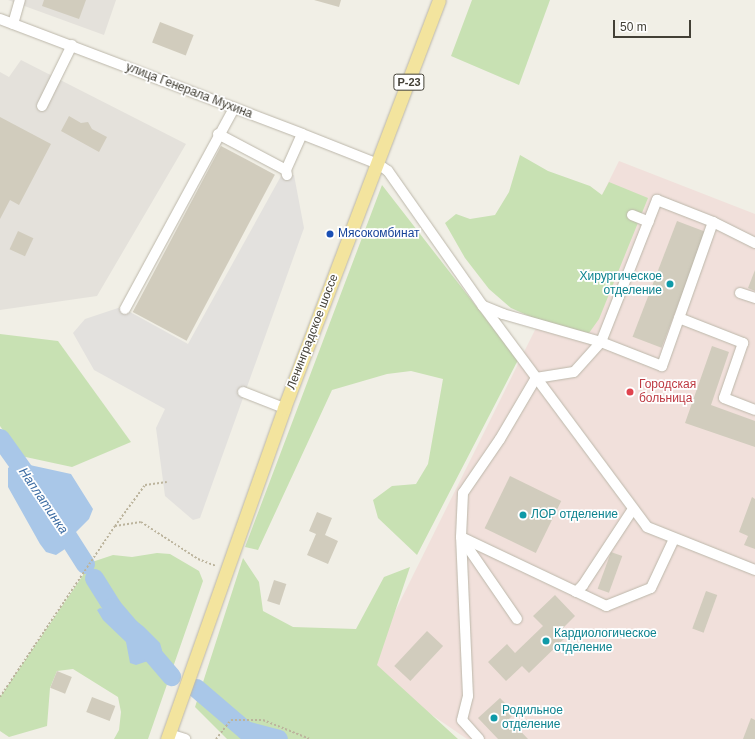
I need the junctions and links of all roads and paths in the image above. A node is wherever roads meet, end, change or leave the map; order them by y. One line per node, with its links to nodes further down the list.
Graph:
1 (20, 0): 4 (street)
2 (439, 0): 10 (main road, Ленинградское шоссе / Р-23)
3 (0, 19): 4 (street, улица Генерала Мухина)
4 (13, 24): 5 (street, улица Генерала Мухина)
5 (72, 45): 6 (street); 7 (street, улица Генерала Мухина)
6 (42, 106)
7 (234, 108): 8 (street); 9 (street, улица Генерала Мухина)
8 (218, 134): 9 (street); 18 (street)
9 (302, 134): 10 (street, улица Генерала Мухина)
10 (378, 164): 17 (street); 23 (main road, Ленинградское шоссе)
11 (632, 215): 12 (street)
12 (649, 222): 13 (street); 20 (street)
13 (713, 222): 14 (street); 19 (street)
14 (755, 243)
15 (740, 293): 16 (street)
16 (755, 298)
17 (483, 306): 20 (street); 21 (street)
18 (125, 309)
19 (679, 318): 20 (street); 24 (street)
20 (601, 342): 21 (street)
21 (536, 378): 26 (street); 28 (street)
22 (243, 392): 23 (street)
23 (284, 408): 30 (main road, Ленинградское шоссе)
24 (755, 410)
25 (167, 482): 27 (path)
26 (633, 509): 29 (street); 32 (street)
27 (115, 526): 30 (path); 34 (path)
28 (461, 537): 32 (street); 33 (street); 39 (street)
29 (674, 539): 31 (street); 32 (street)
30 (226, 570): 35 (main road, Ленинградское шоссе)
31 (755, 570)
32 (576, 592)
33 (517, 619)
34 (0, 697)
35 (168, 736): 36 (street)
36 (185, 739)
37 (216, 739): 38 (path)
38 (310, 739)
39 (479, 739)

